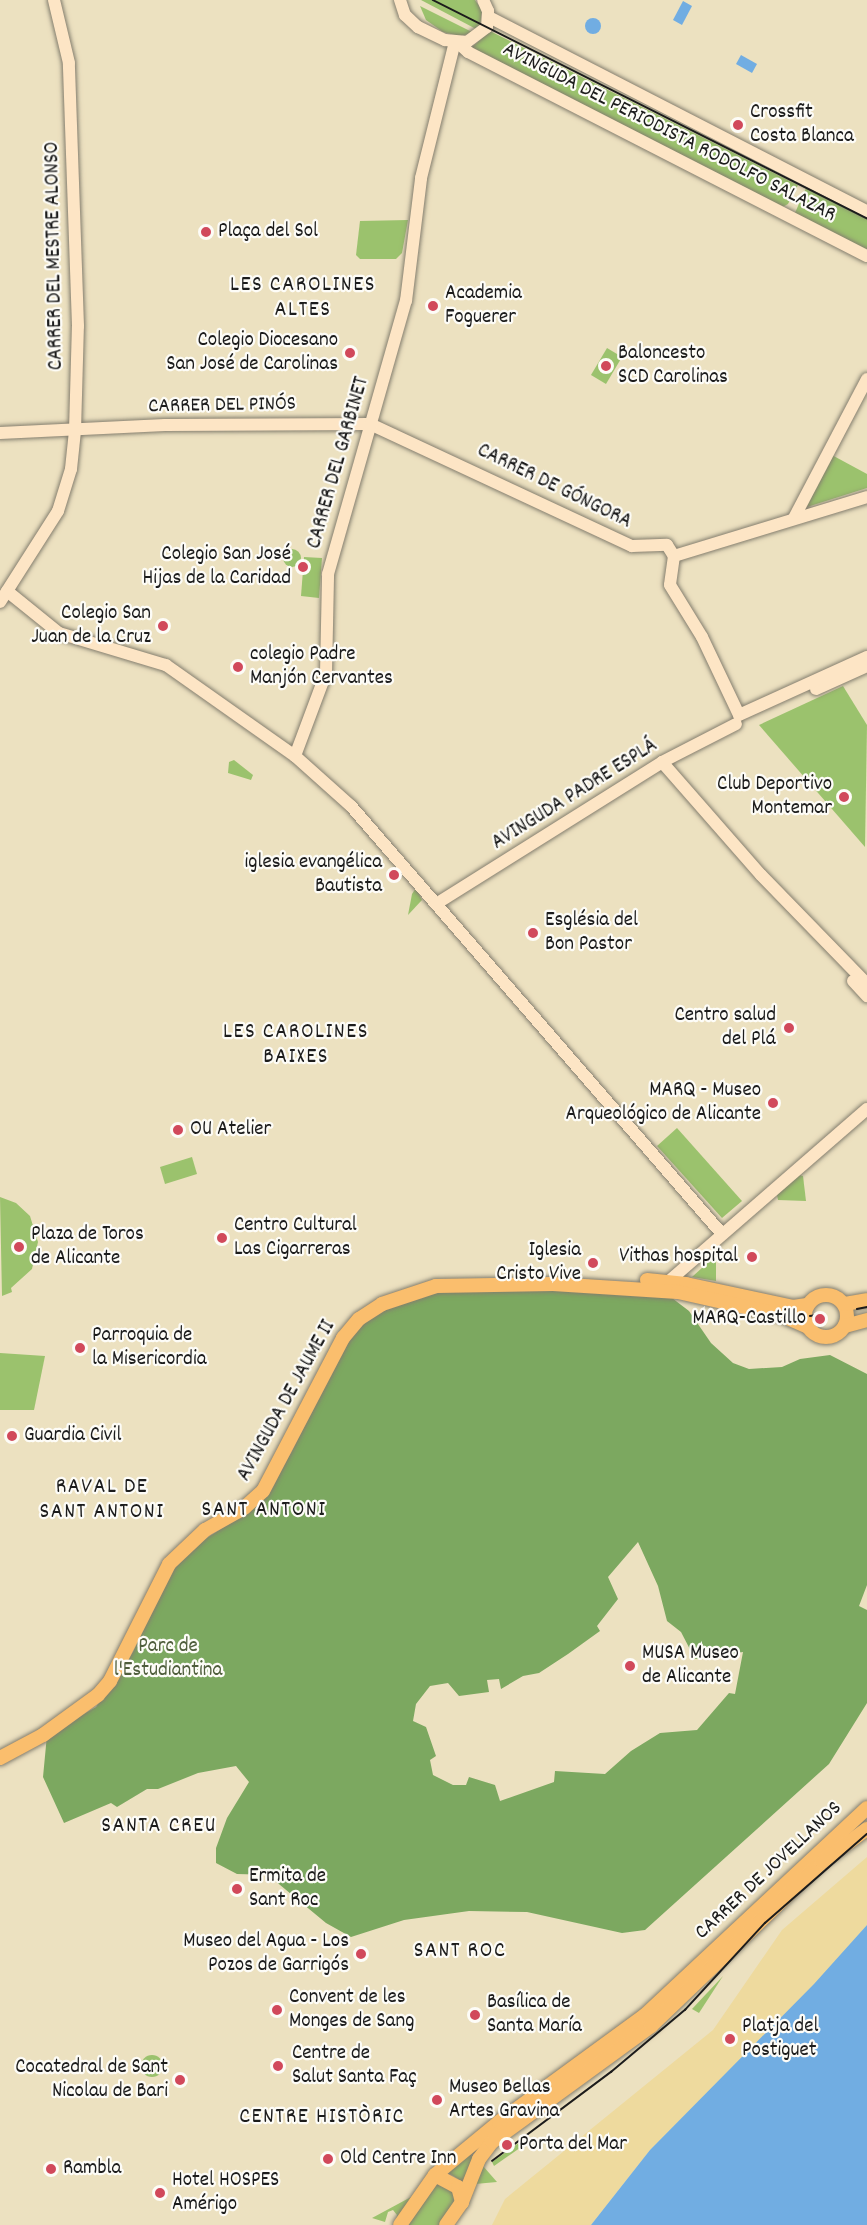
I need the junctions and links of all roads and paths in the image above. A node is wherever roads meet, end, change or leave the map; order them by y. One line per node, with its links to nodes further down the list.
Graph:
1 (54, 0): 10 (street, CARRER DEL MESTRE ALONSO)
2 (400, 0): 5 (street, AVINGUDA DEL PERIODISTA RODOLFO SALAZAR)
3 (483, 0): 4 (street)
4 (489, 17): 5 (street); 6 (street, AVINGUDA DEL PERIODISTA RODOLFO SALAZAR)
5 (456, 42): 7 (street, AVINGUDA DEL PERIODISTA RODOLFO SALAZAR); 9 (street, CARRER DEL GARBINET)
6 (867, 211)
7 (867, 255)
8 (867, 379): 13 (street)
9 (370, 424): 10 (street, CARRER DEL PINÓS); 14 (street, CARRER DE GÓNGORA); 19 (street, CARRER DEL GARBINET)
10 (75, 431): 11 (street, CARRER DEL PINÓS); 15 (street, CARRER DEL MESTRE ALONSO)
11 (0, 433)
12 (867, 497): 13 (street)
13 (794, 518): 14 (street)
14 (674, 556): 18 (street)
15 (3, 596): 19 (street)
16 (867, 657): 18 (street, AVINGUDA PADRE ESPLÁ)
17 (867, 666): 18 (street, AVINGUDA PADRE ESPLÁ)
18 (742, 718): 20 (street, AVINGUDA PADRE ESPLÁ)
19 (295, 756): 21 (street)
20 (662, 762): 21 (street, AVINGUDA PADRE ESPLÁ); 22 (street)
21 (436, 904): 26 (street)
22 (846, 962): 23 (street); 24 (street)
23 (867, 984)
24 (867, 996)
25 (867, 1108): 26 (street)
26 (722, 1234): 27 (street)
27 (669, 1281): 30 (main road); 31 (main road)
28 (867, 1300): 29 (main road)
29 (844, 1304): 30 (main road); 33 (main road)
30 (807, 1305): 34 (main road)
31 (364, 1310): 34 (main road); 35 (main road, AVINGUDA DE JAUME II); 36 (main road, AVINGUDA DE JAUME II)
32 (867, 1320): 33 (main road)
33 (845, 1326): 34 (main road)
34 (808, 1327)
35 (0, 1748)
36 (0, 1758)
37 (867, 1808): 41 (main road, CARRER DE JOVELLANOS)
38 (867, 1822): 40 (street, CARRER DE JOVELLANOS)
39 (867, 1829): 40 (main road, CARRER DE JOVELLANOS)
40 (822, 1862): 42 (main road, CARRER DE JOVELLANOS)
41 (435, 2175): 42 (main road); 43 (main road, CARRER DE JOVELLANOS)
42 (462, 2202): 44 (main road, CARRER DE JOVELLANOS)
43 (400, 2225)
44 (446, 2225)

